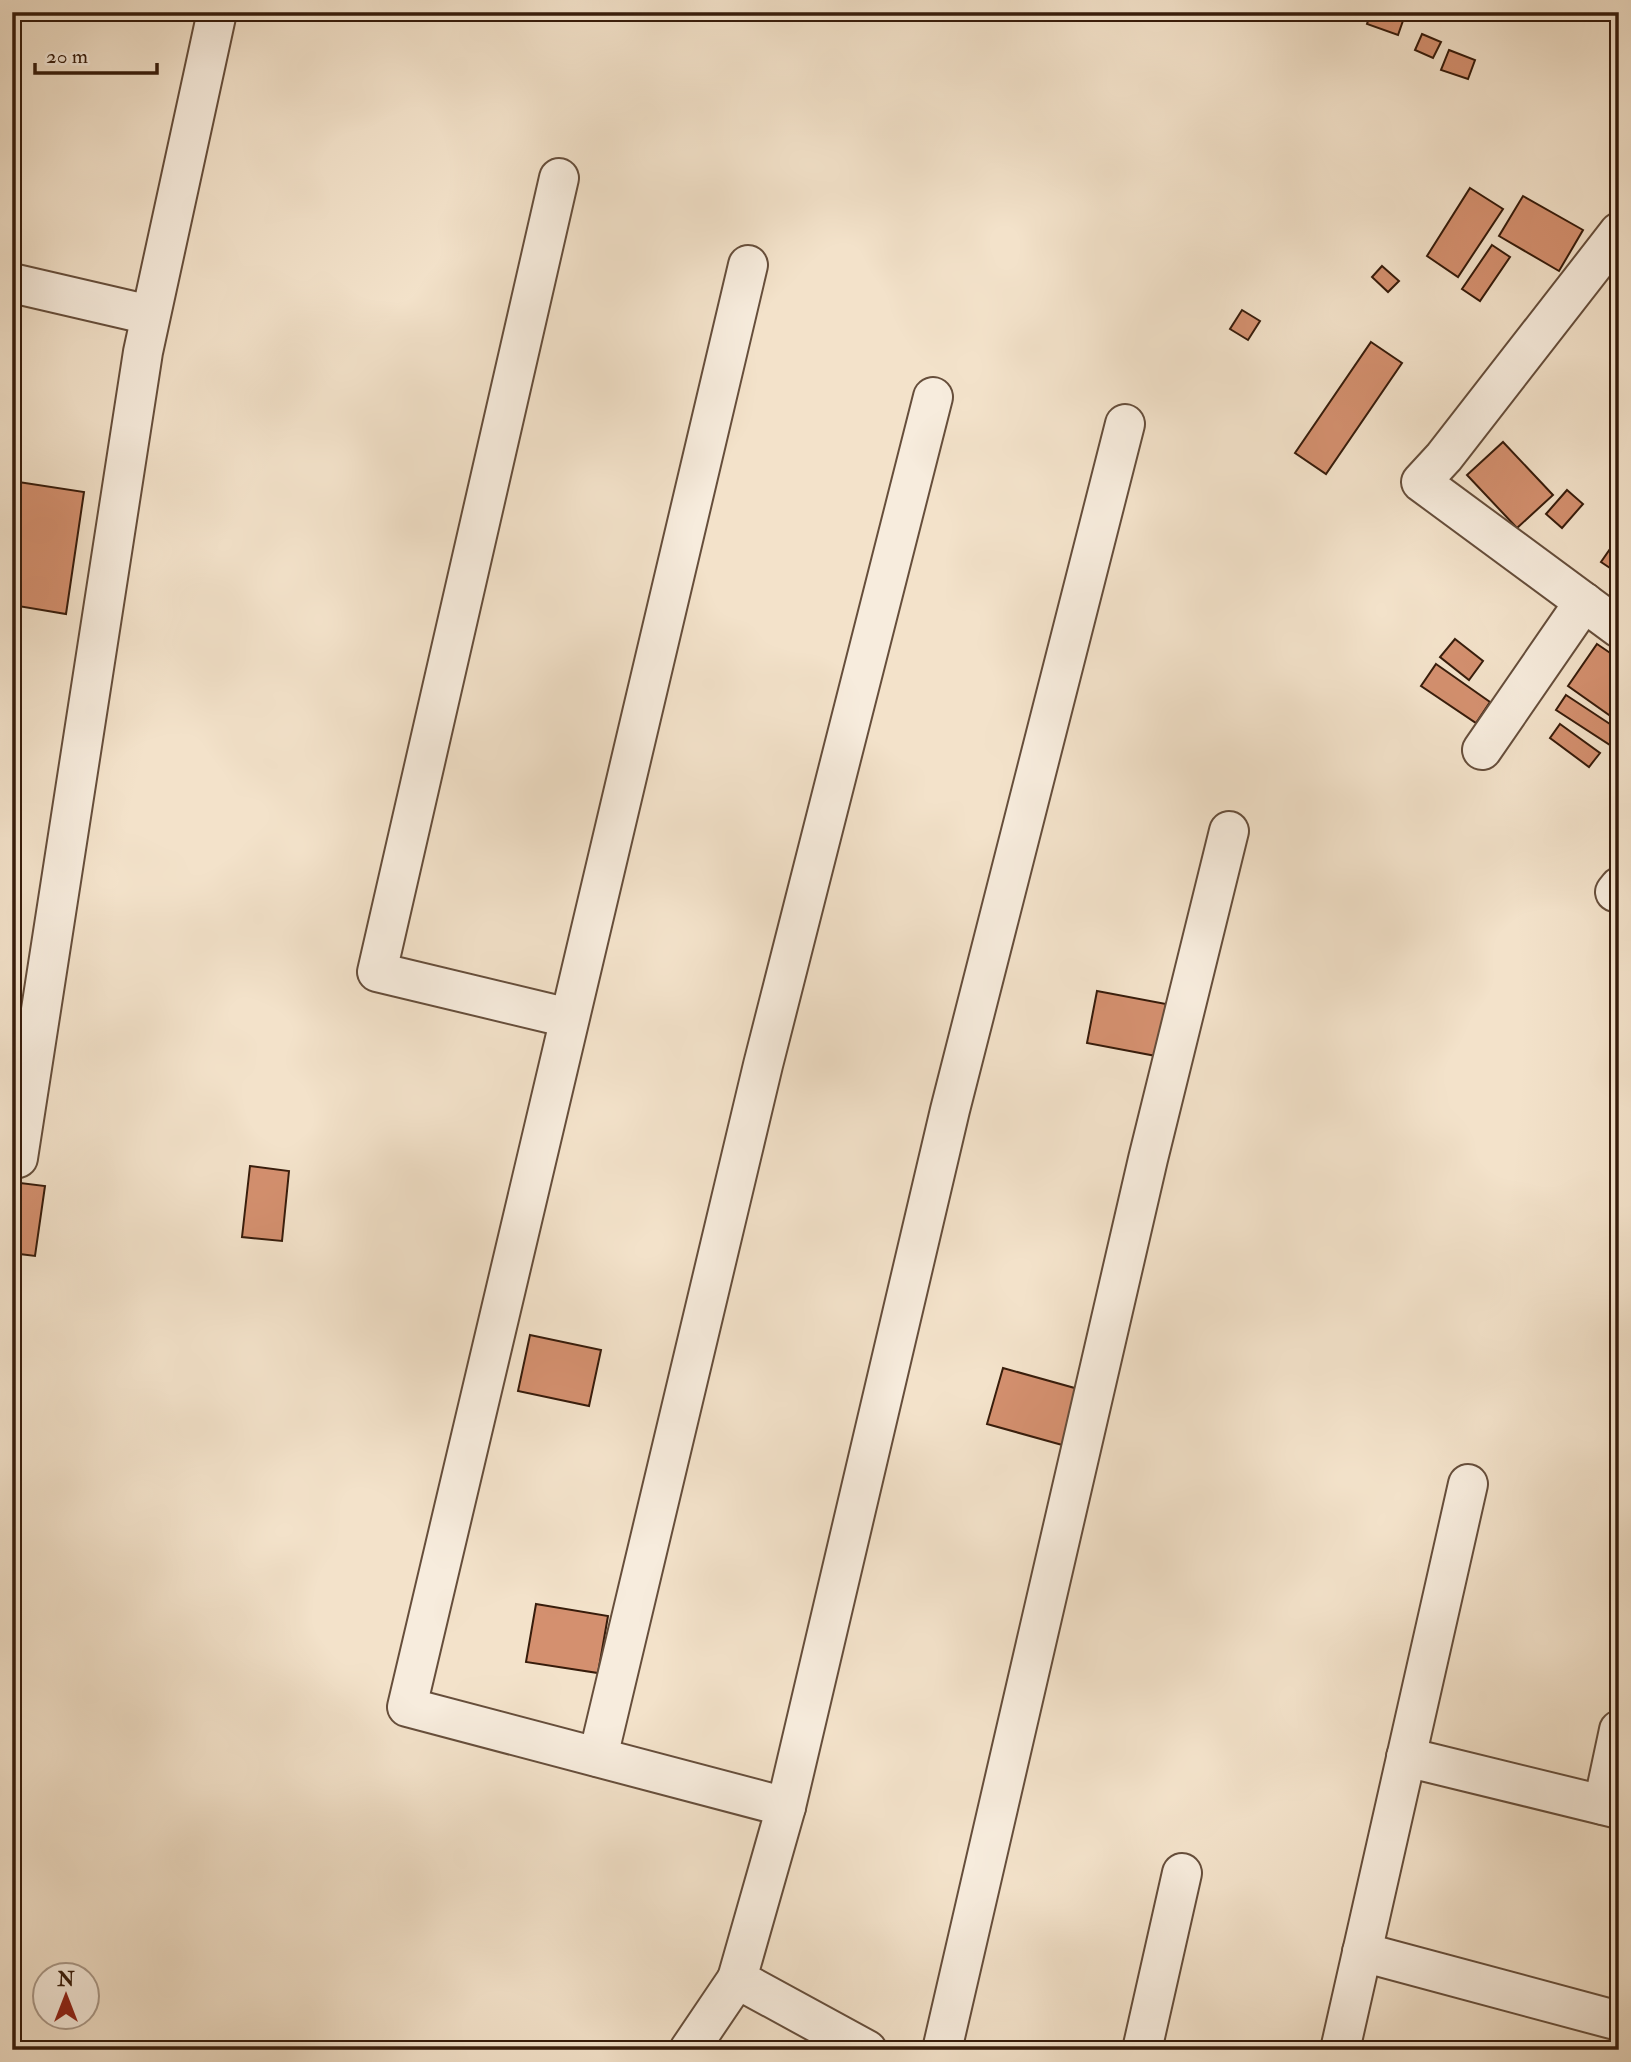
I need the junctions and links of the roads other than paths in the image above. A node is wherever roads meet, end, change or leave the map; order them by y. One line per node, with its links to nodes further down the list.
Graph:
1 (217, 12): 6 (street)
2 (559, 178): 13 (street)
3 (1619, 232): 9 (street)
4 (748, 264): 13 (street)
5 (12, 283): 6 (street)
6 (150, 315): 14 (street)
7 (933, 397): 17 (street)
8 (1125, 424): 19 (street)
9 (1584, 602): 10 (street); 11 (street)
10 (1619, 628)
11 (1482, 750)
12 (1228, 831): 27 (street)
13 (569, 1018): 17 (street)
14 (18, 1158)
15 (1468, 1484): 18 (street)
16 (1619, 1730): 20 (street)
17 (598, 1757): 19 (street)
18 (1406, 1757): 20 (street); 22 (street)
19 (786, 1807): 23 (street)
20 (1611, 1807)
21 (1182, 1873): 28 (street)
22 (1362, 1952): 24 (street); 29 (street)
23 (737, 1979): 25 (street); 26 (street)
24 (1619, 2021)
25 (689, 2050)
26 (867, 2050)
27 (942, 2050)
28 (1142, 2050)
29 (1340, 2050)

